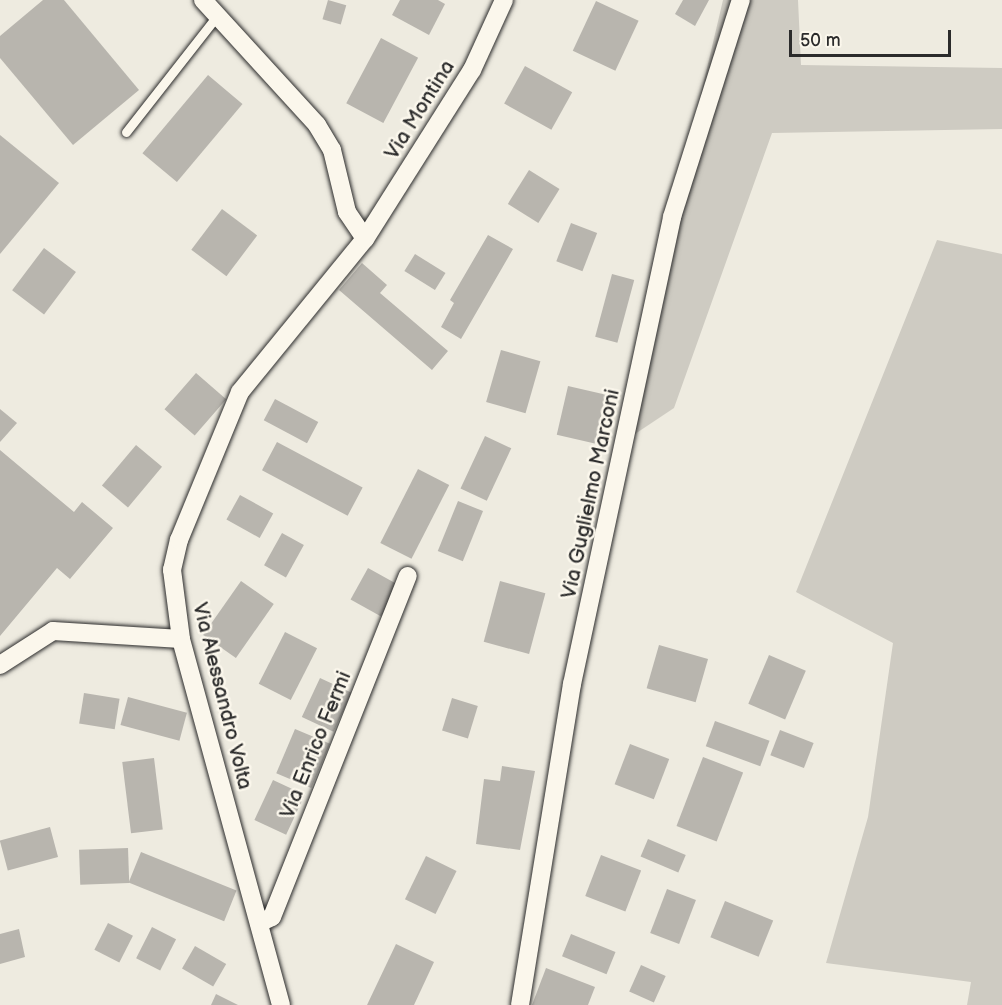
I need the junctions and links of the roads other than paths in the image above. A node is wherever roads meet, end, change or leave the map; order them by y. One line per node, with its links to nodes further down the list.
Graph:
1 (202, 0): 4 (street)
2 (504, 0): 6 (street, Via Montina)
3 (741, 0): 12 (street, Via Guglielmo Marconi)
4 (217, 16): 5 (lane); 6 (street)
5 (126, 132)
6 (365, 239): 8 (street, Via Alessandro Volta)
7 (408, 576): 10 (street, Via Enrico Fermi)
8 (182, 639): 9 (street); 10 (street, Via Alessandro Volta)
9 (0, 665)
10 (259, 923): 11 (street, Via Alessandro Volta)
11 (280, 1005)
12 (520, 1005)

